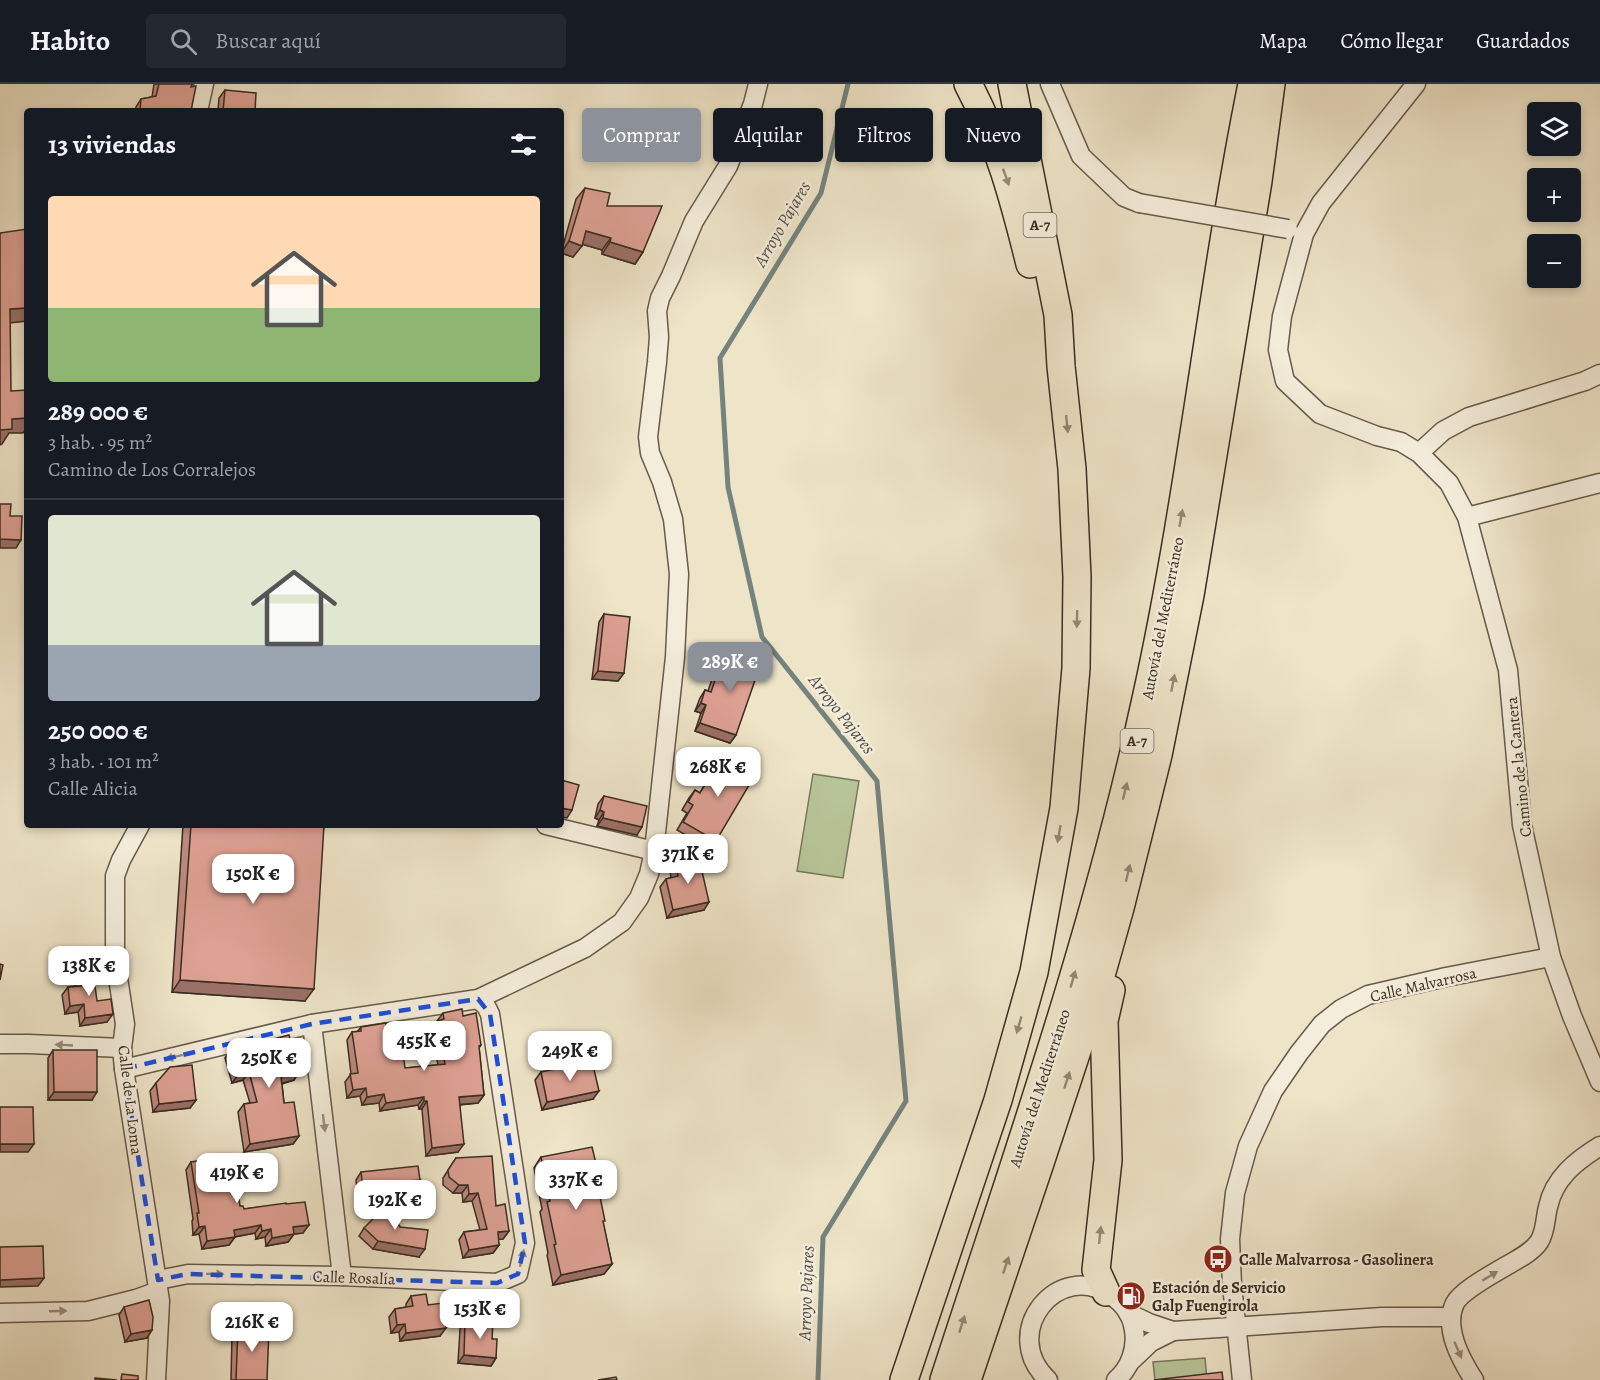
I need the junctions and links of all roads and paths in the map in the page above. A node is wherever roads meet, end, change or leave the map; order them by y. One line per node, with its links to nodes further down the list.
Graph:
1 (204, 84): 10 (street)
2 (758, 84): 20 (street)
3 (968, 84): 13 (highway, one-way to 13)
4 (1012, 84): 13 (highway, A-7)
5 (1050, 84): 12 (street, bridge)
6 (1252, 84): 41 (highway, Autovía del Mediterráneo / A-7, one-way to 6)
7 (1271, 84): 11 (highway)
8 (1286, 84): 11 (highway)
9 (1416, 84): 12 (street, Camino de la Cantera)
10 (199, 108)
11 (1258, 181): 21 (highway, one-way to 11)
12 (1296, 232): 15 (street, Camino de la Cantera)
13 (1061, 366): 40 (highway, A-7, one-way to 40)
14 (1600, 374): 15 (street)
15 (1419, 453): 17 (street, Camino de la Cantera)
16 (1600, 483): 17 (street)
17 (1467, 517): 22 (street, Camino de la Cantera)
18 (138, 828): 26 (street, Calle de La Loma)
19 (558, 828): 20 (street)
20 (654, 851): 23 (street)
21 (1120, 908): 32 (highway, one-way to 21); 42 (highway, one-way to 21)
22 (1551, 957): 28 (street, Camino de la Cantera); 36 (street, Calle Malvarrosa)
23 (478, 999): 24 (street); 30 (street, Calle Rosalía, one-way to 23)
24 (312, 1024): 27 (street, one-way to 27); 30 (street, one-way to 30)
25 (0, 1044): 26 (street, one-way to 25)
26 (122, 1048): 27 (street, Calle de La Loma)
27 (124, 1069): 31 (street, Calle de La Loma)
28 (1600, 1082)
29 (1600, 1146): 35 (street, one-way to 29)
30 (342, 1276): 31 (street, Calle Rosalía, one-way to 30)
31 (158, 1285): 33 (street, Calle Rosalía, one-way to 31); 39 (street, Calle de La Loma)
32 (1106, 1292): 34 (street); 43 (street)
33 (0, 1313)
34 (1128, 1313): 37 (street); 38 (street)
35 (1452, 1317): 36 (street); 46 (street, one-way to 46)
36 (1237, 1327): 37 (street); 45 (street, Calle Malvarrosa)
37 (1173, 1331): 38 (street)
38 (1130, 1362): 44 (street)
39 (156, 1380)
40 (904, 1380)
41 (944, 1380)
42 (967, 1380)
43 (1047, 1380)
44 (1116, 1380)
45 (1242, 1380)
46 (1474, 1380)

